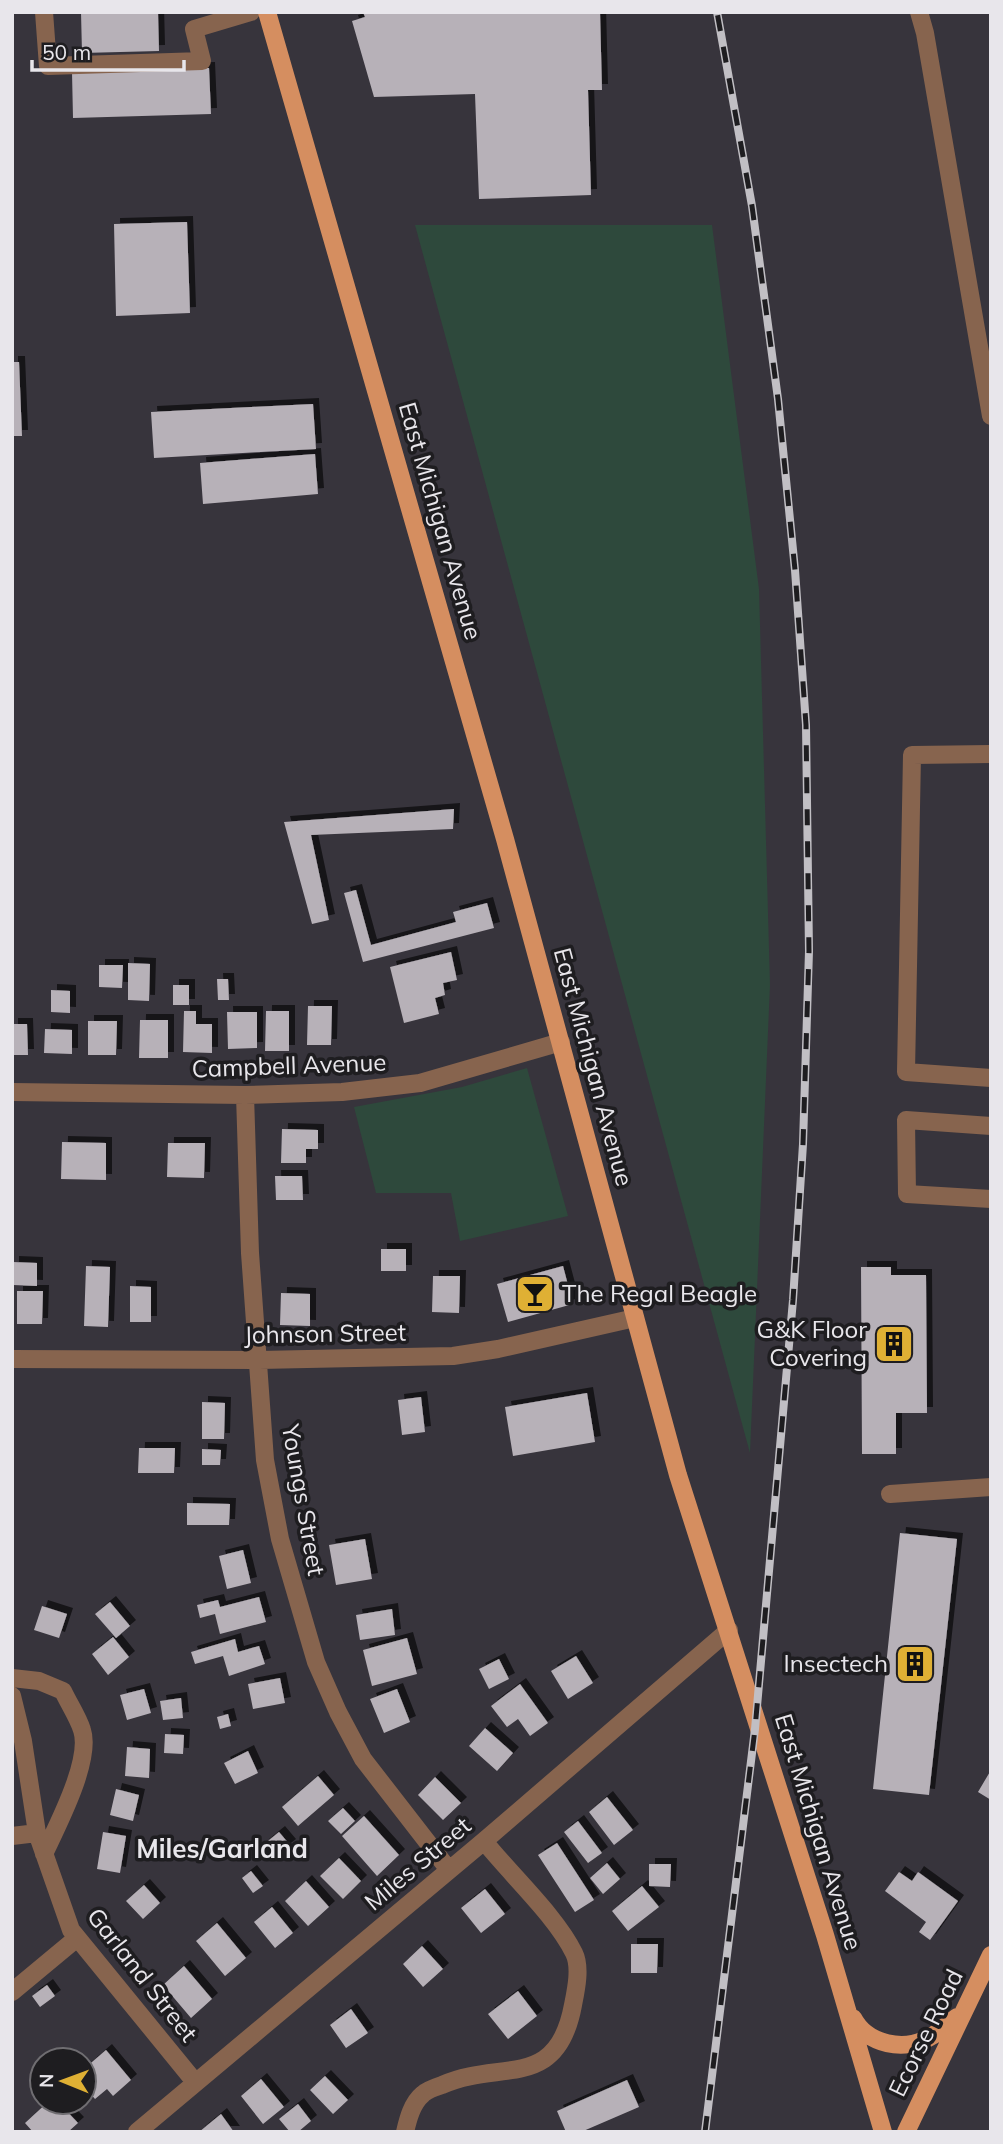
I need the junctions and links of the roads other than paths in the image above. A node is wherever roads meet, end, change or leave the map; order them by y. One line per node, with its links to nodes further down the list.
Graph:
1 (44, 12): 5 (street)
2 (251, 12): 5 (street)
3 (267, 12): 8 (main road, East Michigan Avenue)
4 (919, 12): 6 (street)
5 (192, 20)
6 (991, 416)
7 (991, 754): 9 (street)
8 (561, 1042): 11 (street, Campbell Avenue); 14 (main road, East Michigan Avenue)
9 (991, 1079)
10 (12, 1092): 11 (street, Campbell Avenue)
11 (245, 1096): 16 (street, Youngs Street)
12 (991, 1126): 13 (street)
13 (991, 1199)
14 (635, 1318): 16 (street, Johnson Street); 19 (main road, East Michigan Avenue)
15 (12, 1359): 16 (street, Johnson Street)
16 (259, 1360): 26 (street, Youngs Street)
17 (991, 1487): 18 (street)
18 (890, 1494)
19 (729, 1630): 24 (street, Miles Street); 30 (main road, East Michigan Avenue)
20 (12, 1678): 25 (street)
21 (12, 1696): 22 (street, Garland Street)
22 (37, 1833): 23 (street); 25 (street, Garland Street)
23 (12, 1836)
24 (484, 1841): 26 (street, Miles Street); 34 (street)
25 (44, 1854): 27 (street, Garland Street)
26 (449, 1870): 32 (street, Miles Street)
27 (77, 1938): 29 (street); 32 (street, Garland Street)
28 (991, 1955): 31 (main road, Ecorse Road)
29 (12, 1992)
30 (848, 2009): 31 (main road); 35 (main road, East Michigan Avenue)
31 (960, 2015): 36 (main road, Ecorse Road)
32 (195, 2082): 33 (street, Miles Street)
33 (137, 2132)
34 (405, 2132)
35 (883, 2132)
36 (905, 2132)

